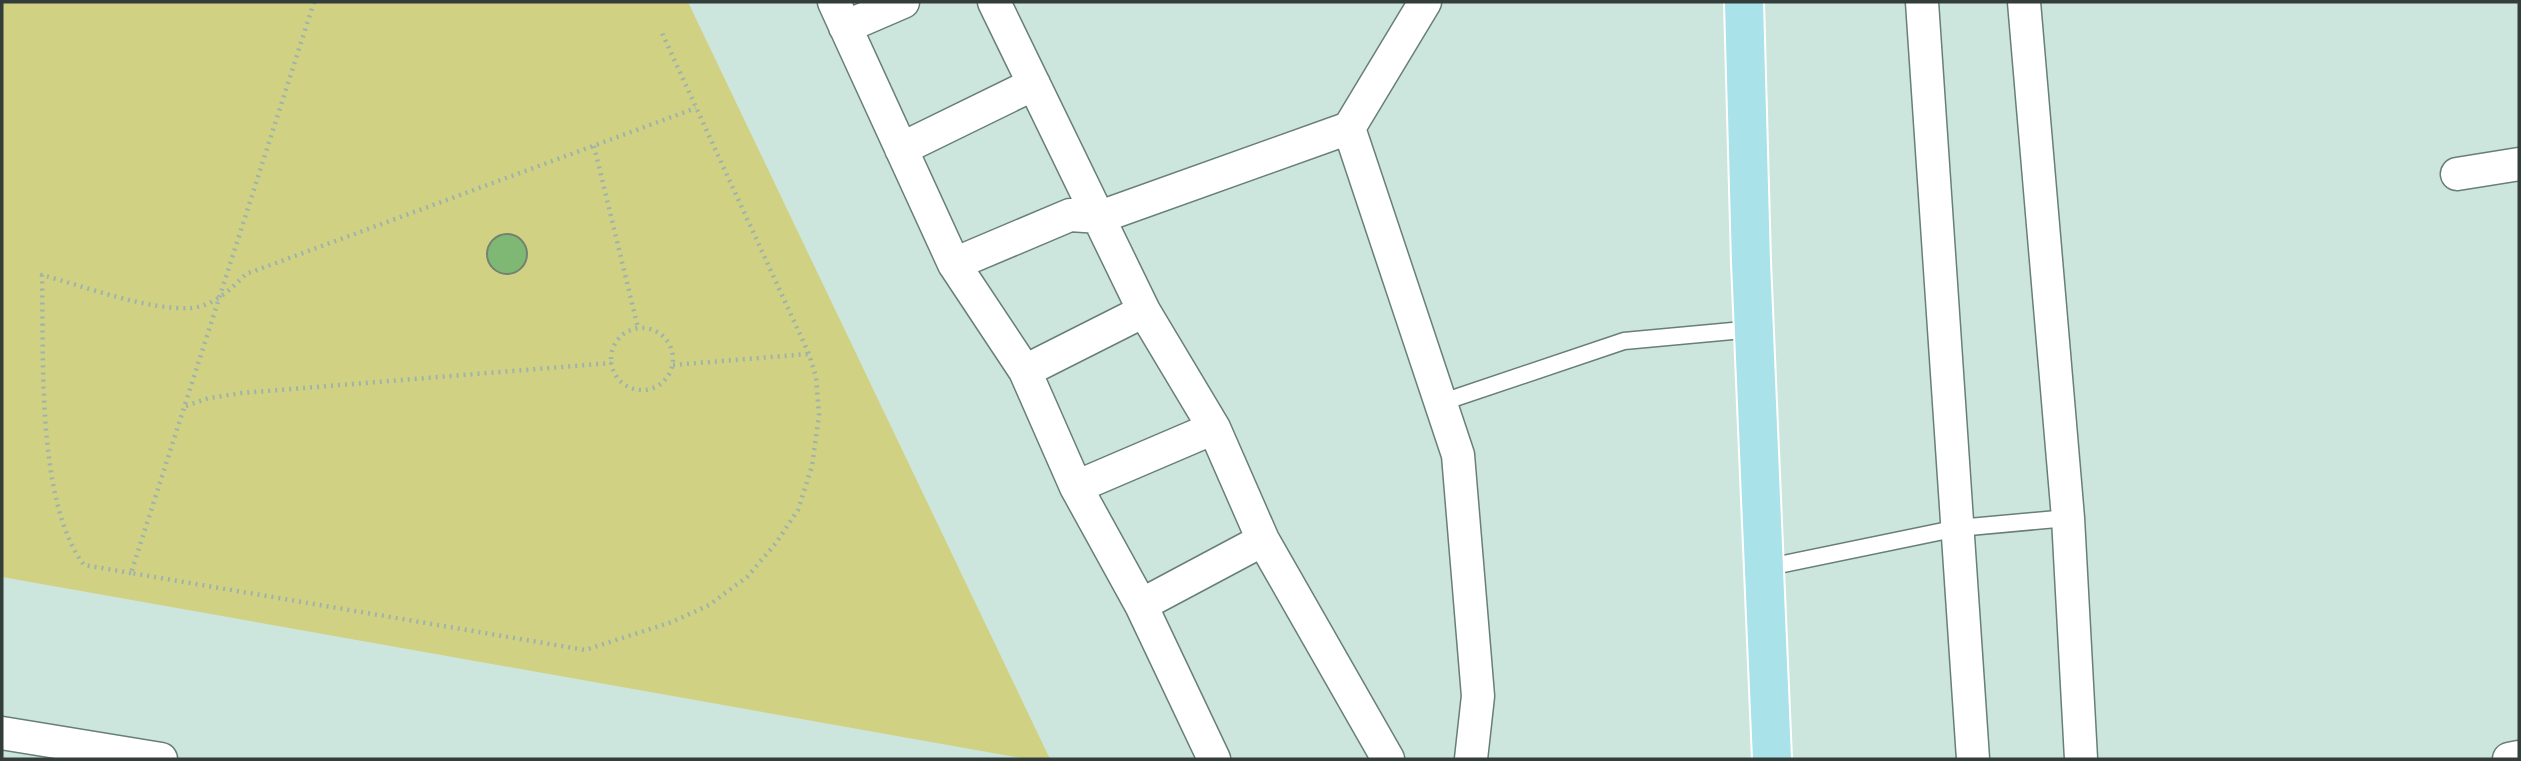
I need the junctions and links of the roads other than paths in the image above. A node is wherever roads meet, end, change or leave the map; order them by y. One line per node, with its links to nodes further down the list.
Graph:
1 (903, 2): 7 (street)
2 (994, 2): 8 (street)
3 (1425, 2): 9 (street)
4 (1744, 2): 16 (main road)
5 (1922, 2): 22 (street)
6 (2024, 2): 21 (street)
7 (840, 15): 10 (street)
8 (1034, 84): 10 (street); 13 (street)
9 (1349, 128): 13 (street); 18 (street)
10 (901, 149): 14 (street)
11 (2519, 164): 12 (street)
12 (2457, 174)
13 (1100, 217): 14 (street); 15 (street)
14 (954, 264): 17 (street)
15 (1144, 311): 17 (street); 19 (street)
16 (1754, 329): 18 (lane); 24 (main road)
17 (1025, 371): 20 (street)
18 (1440, 403): 31 (street)
19 (1214, 428): 20 (street); 23 (street)
20 (1076, 487): 25 (street)
21 (2068, 518): 22 (lane); 34 (street)
22 (1958, 528): 24 (lane); 33 (street)
23 (1263, 540): 25 (street); 30 (street)
24 (1764, 568): 32 (main road)
25 (1141, 605): 29 (street)
26 (2, 733): 28 (street)
27 (2519, 757): 35 (street)
28 (161, 759)
29 (1214, 759)
30 (1388, 759)
31 (1471, 759)
32 (1772, 759)
33 (1973, 759)
34 (2081, 759)
35 (2509, 759)

